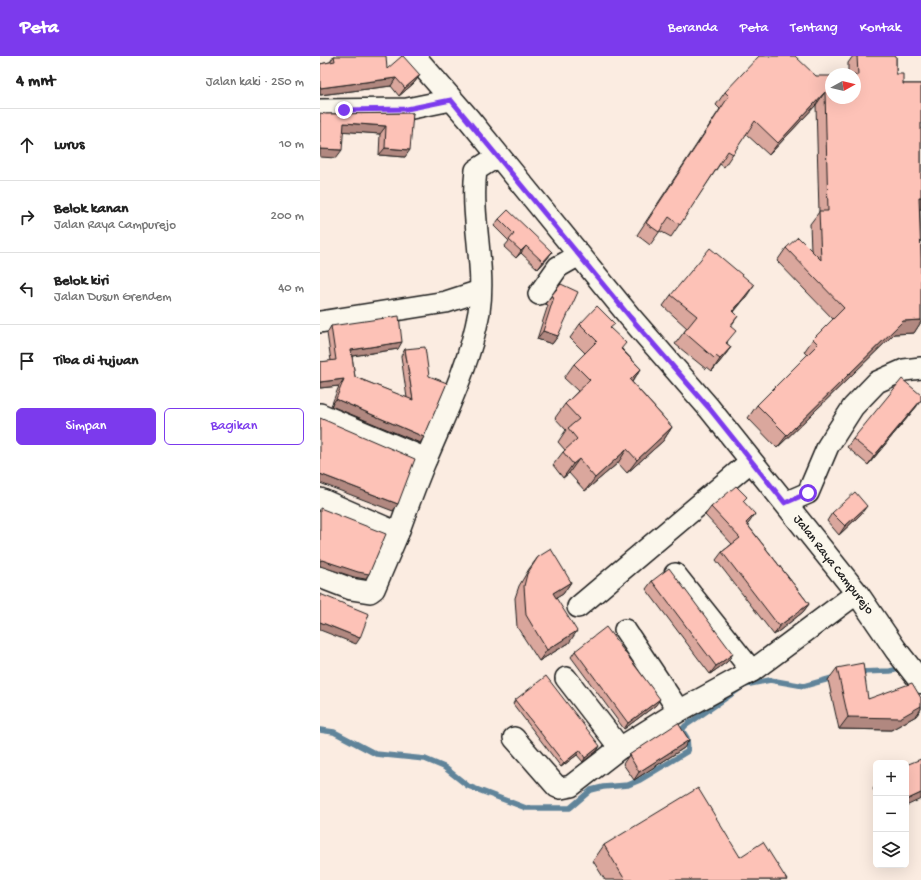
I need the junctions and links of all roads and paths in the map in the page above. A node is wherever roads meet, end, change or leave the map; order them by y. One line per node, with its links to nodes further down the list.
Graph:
1 (414, 56): 2 (main road, Jalan Raya Campurejo)
2 (451, 100): 3 (street); 4 (main road, Jalan Raya Campurejo)
3 (320, 110)
4 (498, 156): 5 (main road, Jalan Raya Campurejo); 6 (street)
5 (579, 255): 7 (street); 12 (main road, Jalan Raya Campurejo)
6 (480, 291): 8 (street); 11 (street)
7 (539, 294)
8 (320, 322)
9 (921, 368): 14 (street)
10 (320, 414): 11 (street)
11 (426, 459): 15 (street)
12 (751, 462): 14 (main road, Jalan Raya Campurejo); 19 (street)
13 (320, 499): 15 (street)
14 (785, 503): 18 (main road, Jalan Raya Campurejo)
15 (398, 533): 17 (street)
16 (676, 574): 21 (street)
17 (320, 577)
18 (857, 593): 21 (street); 23 (main road, Jalan Raya Campurejo)
19 (578, 607)
20 (625, 630): 24 (street)
21 (752, 671): 24 (street)
22 (566, 678): 26 (street)
23 (921, 682)
24 (679, 711): 26 (street)
25 (514, 738): 26 (street)
26 (620, 748)

